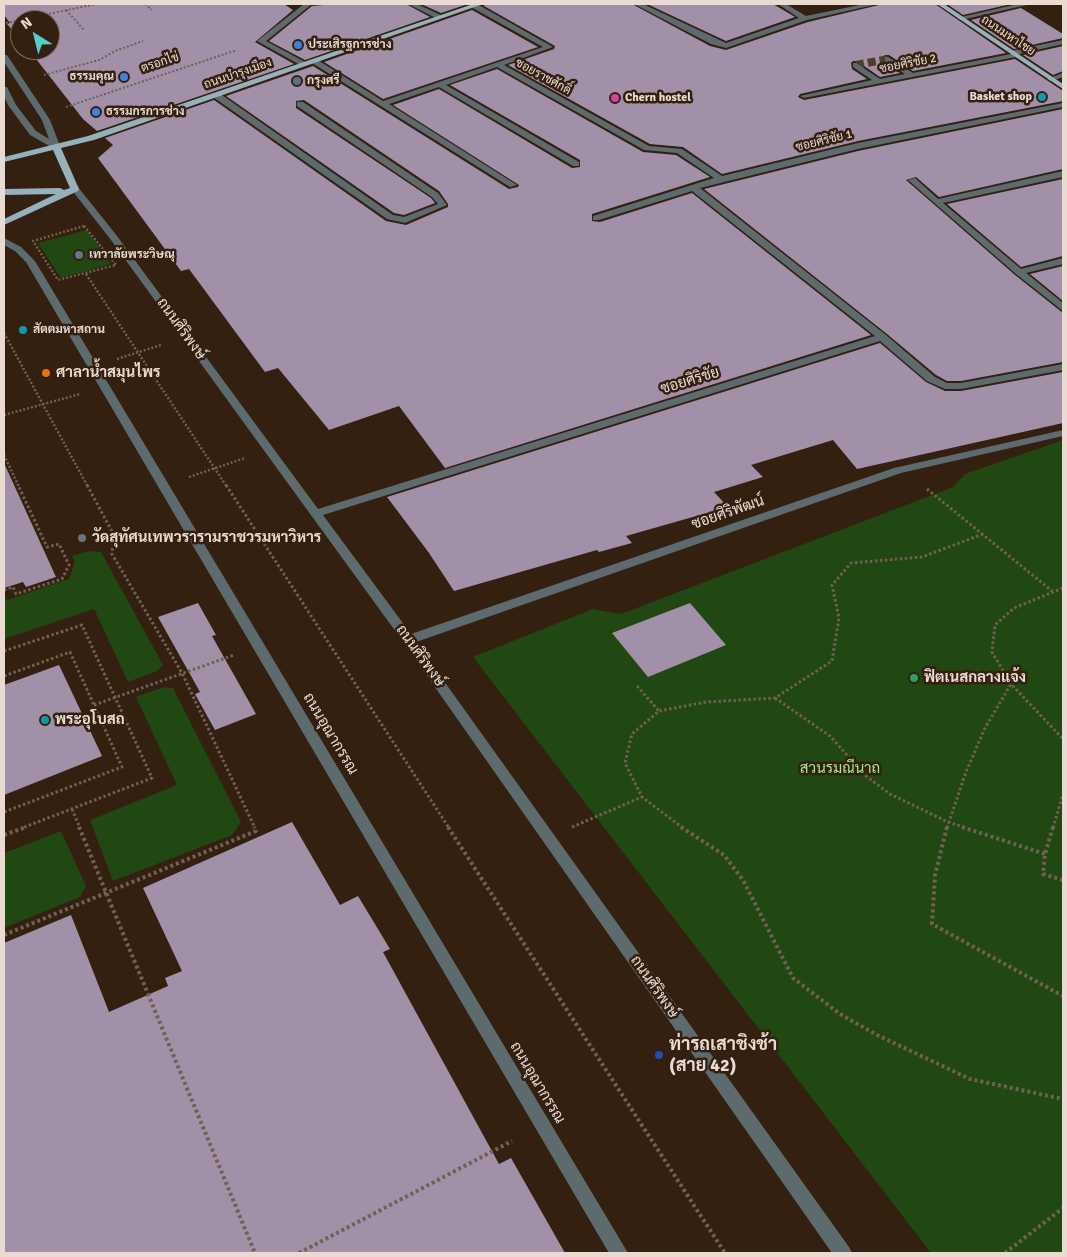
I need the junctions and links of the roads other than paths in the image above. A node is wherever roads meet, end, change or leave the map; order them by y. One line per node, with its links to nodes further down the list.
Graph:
1 (308, 4): 17 (street)
2 (412, 4): 9 (street)
3 (781, 4): 10 (street)
4 (874, 4): 10 (street)
5 (940, 4): 11 (main road, ถนนมหาไชย)
6 (1027, 4): 11 (street)
7 (476, 5): 9 (main road, ถนนบำรุงเมือง); 18 (street, ซอยราชศักดิ์)
8 (640, 5): 10 (street)
9 (441, 17): 16 (main road, ถนนบำรุงเมือง)
10 (805, 18)
11 (961, 18): 13 (main road, ถนนมหาไชย)
12 (1063, 42): 13 (street, ซอยศิริชัย 2)
13 (1015, 54): 20 (street, ซอยศิริชัย 2); 22 (main road, ถนนมหาไชย)
14 (4, 57): 32 (street, ถนนศิริพงษ์)
15 (888, 59): 20 (street)
16 (313, 61): 17 (main road, ถนนบำรุงเมือง); 30 (street)
17 (302, 64): 27 (main road, ถนนบำรุงเมือง)
18 (498, 65): 24 (street); 36 (street, ซอยราชศักดิ์)
19 (856, 65): 23 (street)
20 (911, 75): 23 (street, ซอยศิริชัย 2)
21 (1063, 75): 22 (street)
22 (1051, 79): 25 (main road, ถนนมหาไชย)
23 (878, 81): 28 (street, ซอยศิริชัย 2)
24 (440, 84): 30 (street); 34 (street)
25 (1063, 87)
26 (4, 89): 32 (street)
27 (216, 95): 29 (street); 32 (main road, ถนนบำรุงเมือง)
28 (804, 96)
29 (300, 104)
30 (382, 104): 38 (street)
31 (1063, 104): 36 (street, ซอยศิริชัย 1)
32 (56, 146): 33 (main road, ถนนบำรุงเมือง); 40 (main road, ถนนศิริพงษ์)
33 (4, 160)
34 (576, 164)
35 (1063, 174): 42 (street)
36 (721, 180): 39 (street, ซอยศิริชัย 1)
37 (912, 180): 42 (street)
38 (513, 185)
39 (694, 188): 43 (street, ซอยศิริชัย 1); 49 (street)
40 (75, 189): 41 (main road); 44 (main road); 52 (street, ถนนศิริพงษ์)
41 (4, 192)
42 (936, 202): 47 (street)
43 (596, 218)
44 (4, 222)
45 (4, 241): 54 (street, ถนนอุณากรรณ)
46 (1063, 261): 47 (street)
47 (1019, 272): 48 (street)
48 (1063, 308)
49 (882, 337): 50 (street); 52 (street, ซอยศิริชัย)
50 (1063, 367)
51 (1063, 433): 53 (street, ซอยศิริพัฒน์)
52 (317, 513): 53 (street, ถนนศิริพงษ์)
53 (408, 640): 55 (street, ถนนศิริพงษ์)
54 (619, 1253)
55 (843, 1253)

